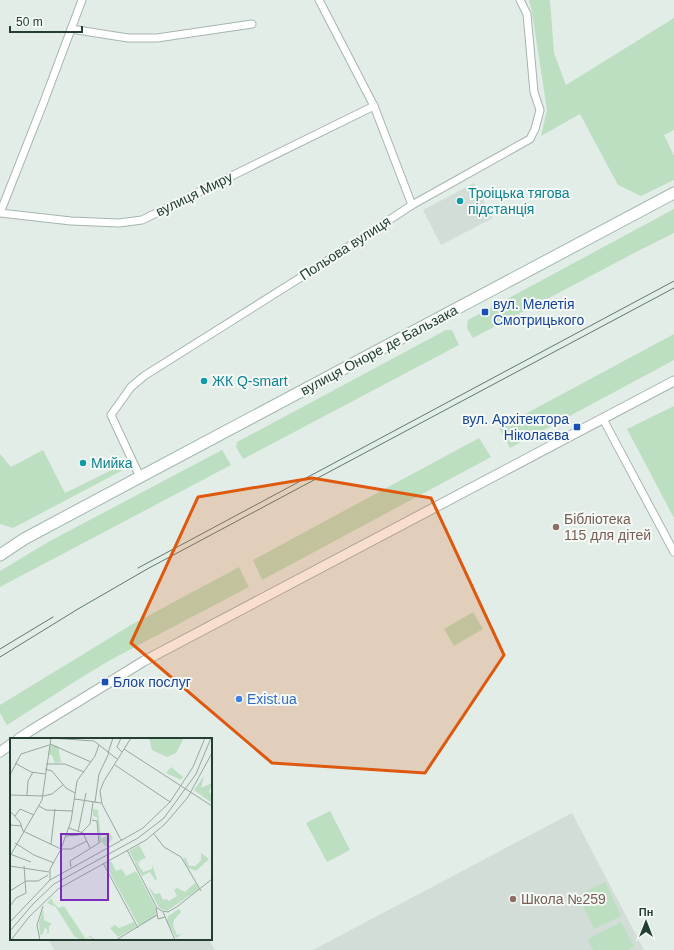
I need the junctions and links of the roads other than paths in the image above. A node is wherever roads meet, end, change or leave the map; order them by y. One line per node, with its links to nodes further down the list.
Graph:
1 (82, 0): 5 (street)
2 (319, 0): 6 (street)
3 (520, 0): 8 (street, Польова вулиця)
4 (252, 24): 5 (street)
5 (71, 29): 9 (street)
6 (374, 106): 8 (street); 9 (street, вулиця Миру)
7 (674, 193): 12 (main road, вулиця Оноре де Бальзака)
8 (412, 205): 12 (street, Польова вулиця)
9 (0, 213)
10 (674, 381): 11 (street)
11 (603, 419): 13 (street); 15 (street)
12 (140, 477): 14 (main road, вулиця Оноре де Бальзака)
13 (674, 552)
14 (0, 555)
15 (20, 738)
16 (10, 745): 17 (street)
17 (0, 752)

